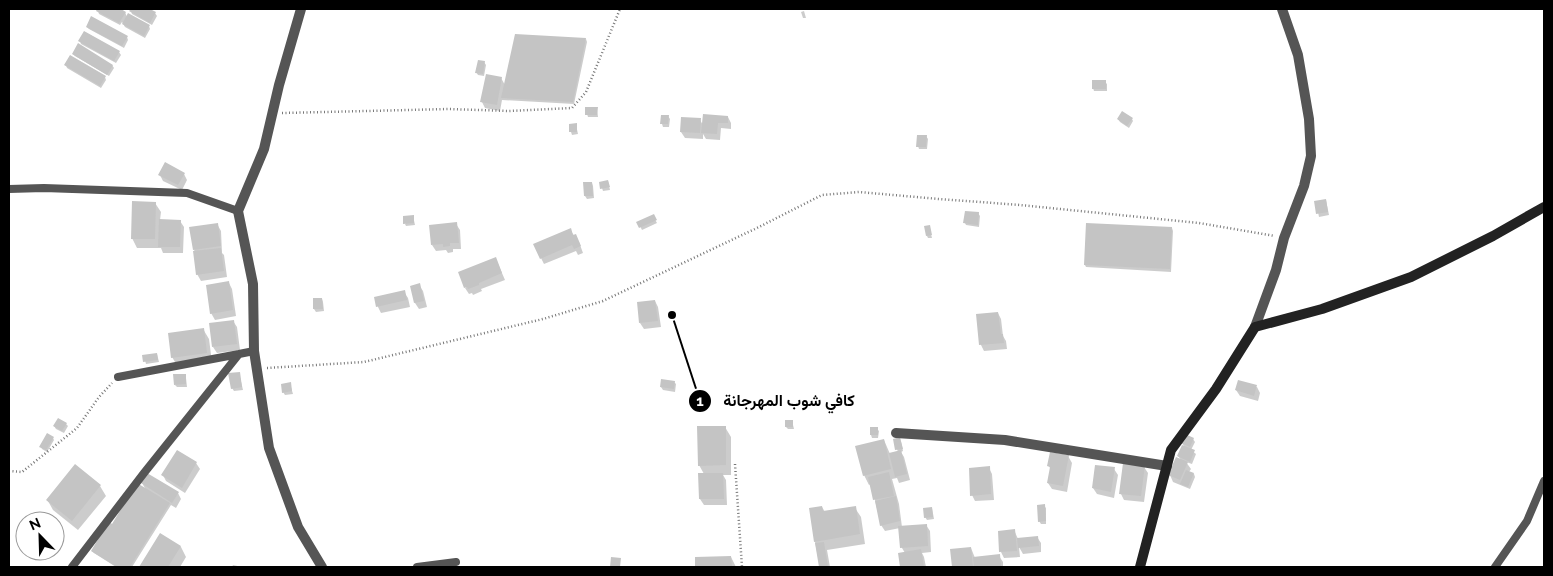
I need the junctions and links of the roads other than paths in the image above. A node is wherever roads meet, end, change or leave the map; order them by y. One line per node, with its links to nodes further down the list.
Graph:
1 (300, 9): 5 (street)
2 (1282, 9): 6 (street)
3 (9, 189): 5 (lane)
4 (1544, 207): 6 (street)
5 (238, 211): 7 (street)
6 (1256, 327): 11 (street)
7 (254, 351): 8 (lane); 15 (street)
8 (239, 354): 9 (lane); 14 (lane)
9 (118, 377)
10 (896, 433): 11 (street)
11 (1167, 466): 17 (street)
12 (1544, 481): 18 (lane)
13 (456, 562): 16 (lane)
14 (72, 567)
15 (322, 567)
16 (417, 567)
17 (1140, 567)
18 (1495, 567)

